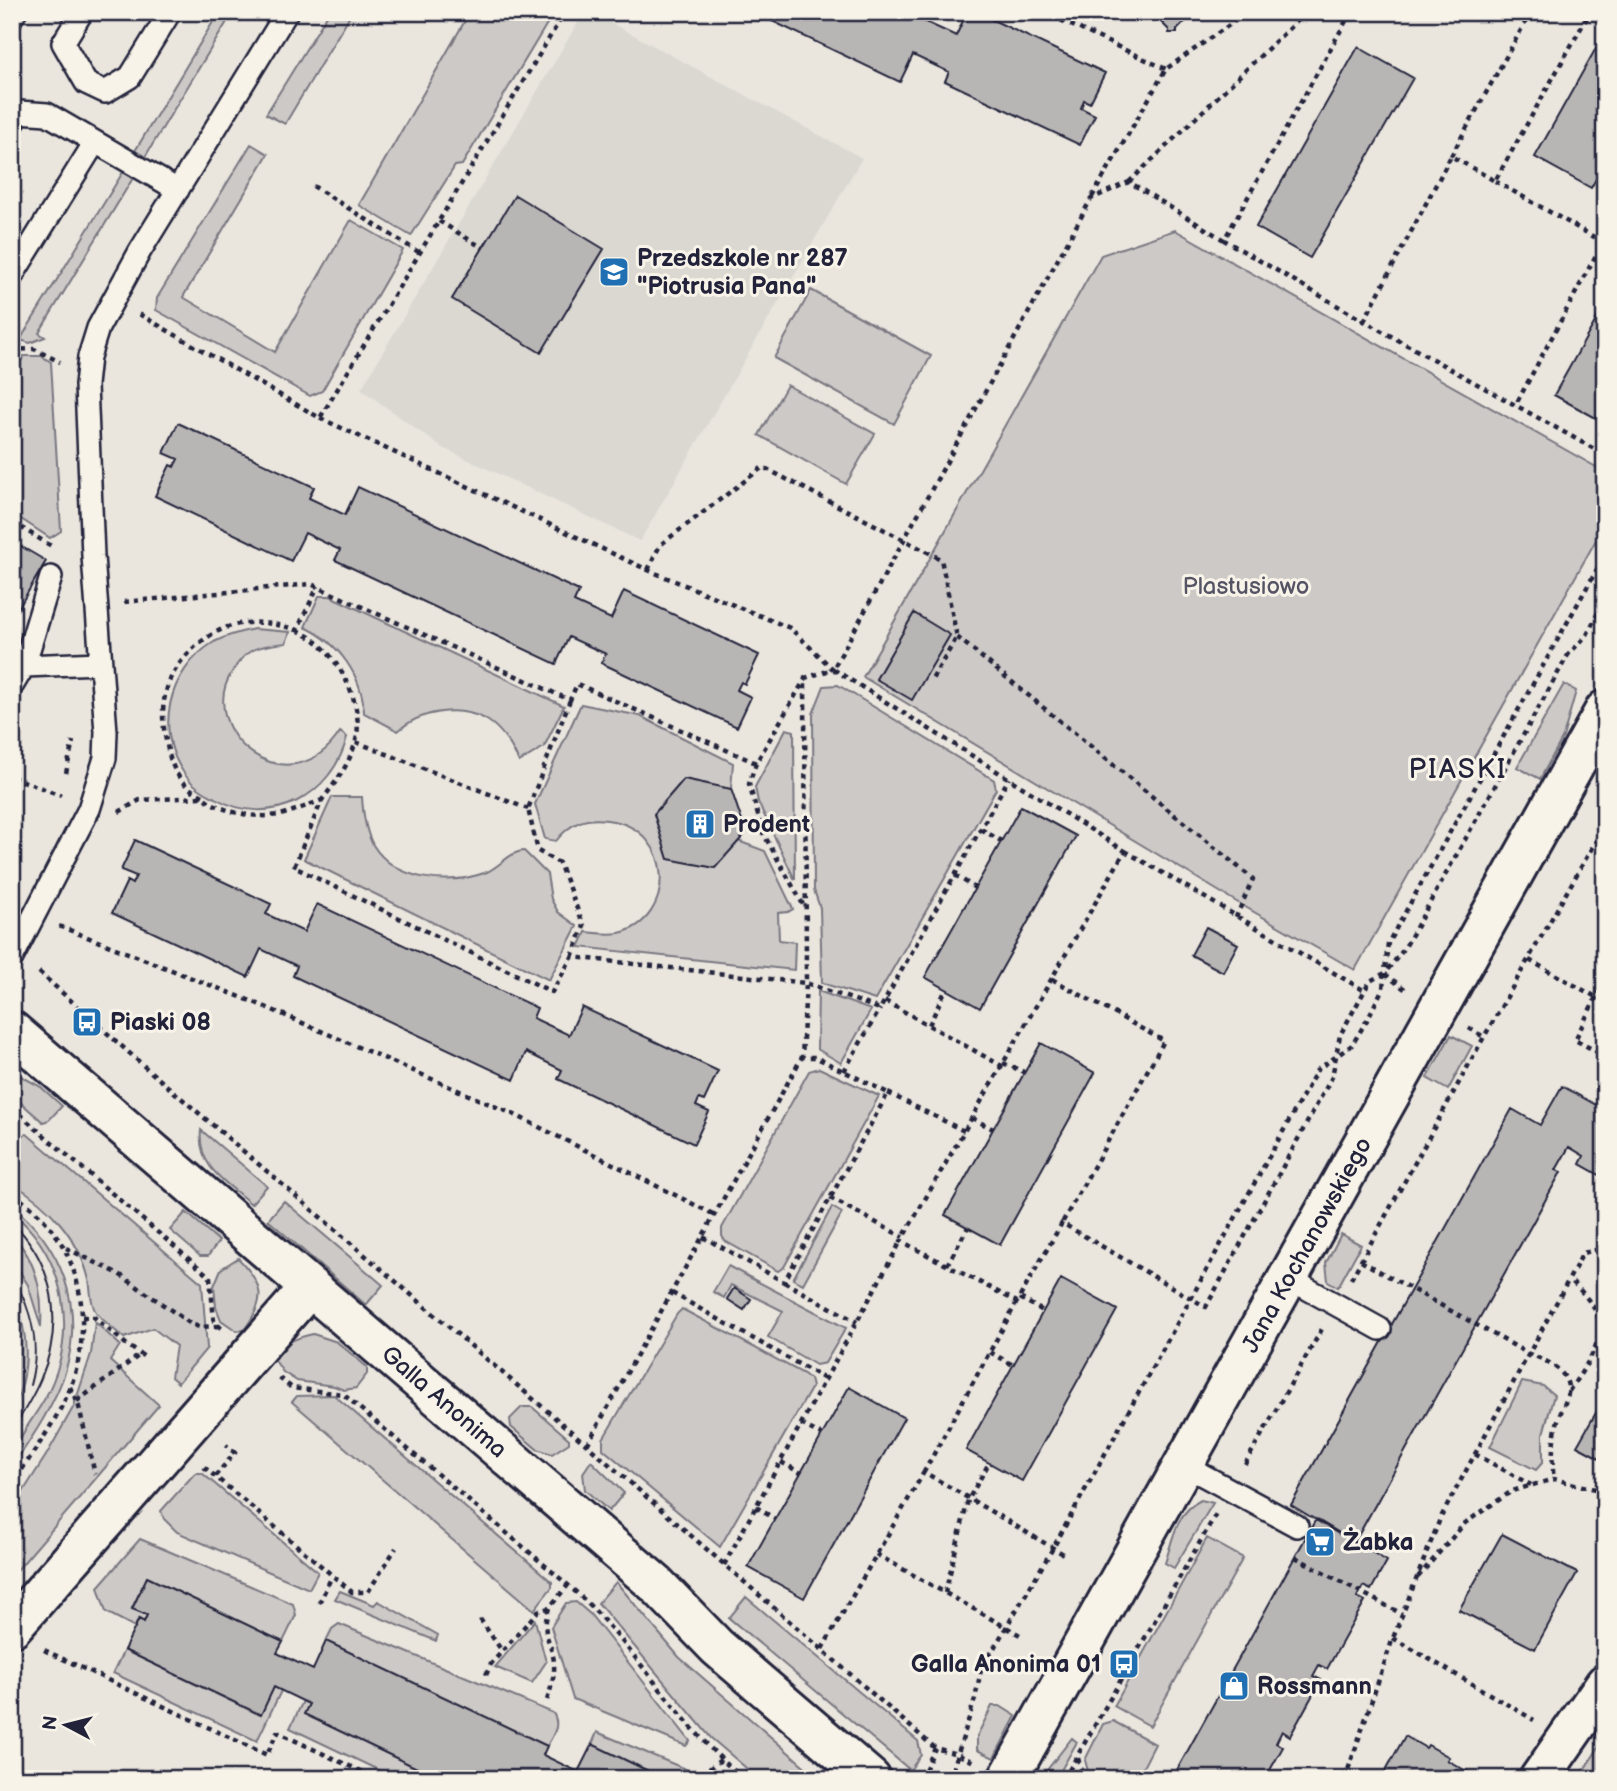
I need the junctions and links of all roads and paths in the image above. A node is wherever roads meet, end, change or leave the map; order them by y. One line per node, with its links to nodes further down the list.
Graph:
1 (82, 12): 2 (lane)
2 (170, 12)
3 (287, 12): 19 (lane)
4 (565, 12): 21 (path)
5 (1043, 12): 12 (path)
6 (1248, 12): 12 (path)
7 (1279, 12): 11 (path)
8 (1351, 12): 22 (path)
9 (1531, 12): 15 (path)
10 (1590, 12): 16 (path)
11 (1305, 14): 17 (path)
12 (1166, 69): 20 (path)
13 (12, 125): 14 (lane)
14 (95, 142): 19 (lane); 26 (lane)
15 (1451, 156): 16 (path); 29 (path)
16 (1495, 181): 23 (path)
17 (1129, 182): 20 (path); 22 (path)
18 (313, 186): 25 (path)
19 (178, 190): 27 (lane)
20 (1091, 199): 36 (path)
21 (439, 221): 24 (path); 25 (path)
22 (1224, 240): 29 (path)
23 (1604, 240): 33 (path)
24 (483, 248)
25 (420, 253): 34 (path)
26 (12, 276)
27 (112, 301): 28 (path); 45 (lane)
28 (139, 314): 30 (path); 34 (path)
29 (1364, 321): 33 (path)
30 (134, 326)
31 (19, 350): 32 (path)
32 (12, 362)
33 (1515, 406): 35 (path)
34 (320, 418): 38 (path)
35 (1605, 455)
36 (904, 541): 38 (path); 44 (path); 47 (path)
37 (1605, 555): 74 (path)
38 (648, 570): 47 (path)
39 (51, 577): 46 (lane)
40 (318, 586): 42 (path); 43 (path); 51 (path)
41 (1605, 598): 74 (path)
42 (120, 602)
43 (297, 630): 53 (path); 58 (path)
44 (957, 637): 49 (path); 70 (path)
45 (100, 663): 46 (lane); 71 (lane)
46 (24, 666): 50 (lane)
47 (833, 669): 48 (path); 56 (path)
48 (805, 678): 54 (path); 68 (path)
49 (931, 681)
50 (12, 686)
51 (570, 700): 54 (path); 61 (path)
52 (1605, 710): 110 (street, Jana Kochanowskiego)
53 (356, 741): 59 (path); 61 (path)
54 (756, 763): 68 (path)
55 (13, 777): 57 (path)
56 (1009, 778): 63 (path); 65 (path)
57 (61, 795)
58 (203, 797): 59 (path); 60 (path)
59 (322, 800): 72 (path)
60 (116, 805)
61 (528, 809): 72 (path)
62 (1605, 824): 73 (path)
63 (981, 829): 64 (path); 66 (path)
64 (1001, 841)
65 (1125, 851): 70 (path); 75 (path)
66 (955, 875): 67 (path); 82 (path)
67 (975, 888)
68 (806, 909): 77 (path)
69 (62, 913): 101 (path)
70 (1236, 917): 79 (path)
71 (14, 955): 136 (path)
72 (572, 957): 77 (path)
73 (1529, 960): 81 (path); 108 (path)
74 (1385, 973): 79 (path); 80 (path); 88 (path)
75 (1052, 979): 89 (path); 102 (path)
76 (1605, 982): 81 (path)
77 (806, 983): 83 (path); 87 (path)
78 (946, 989): 84 (path)
79 (1365, 990): 88 (path)
80 (1409, 993)
81 (1596, 997): 86 (path)
82 (885, 1000): 83 (path); 84 (path)
83 (880, 1009): 90 (path)
84 (929, 1025): 89 (path)
85 (12, 1031): 113 (street, Galla Anonima)
86 (1605, 1056)
87 (802, 1057): 90 (path); 101 (path)
88 (1335, 1058): 115 (path); 115 (path)
89 (1002, 1065): 91 (path); 95 (path)
90 (844, 1071): 92 (path)
91 (1024, 1072)
92 (888, 1093): 98 (path); 100 (path)
93 (12, 1108): 94 (path)
94 (22, 1116): 96 (path); 121 (path)
95 (972, 1118): 97 (path); 98 (path)
96 (12, 1128)
97 (993, 1129)
98 (964, 1131): 105 (path)
99 (12, 1194): 106 (path)
100 (830, 1198): 105 (path); 112 (path)
101 (715, 1214): 104 (path)
102 (1062, 1223): 115 (path); 116 (path)
103 (968, 1227): 109 (path)
104 (702, 1237): 112 (path); 114 (path)
105 (902, 1239): 109 (path); 120 (path)
106 (65, 1247): 119 (path); 121 (path)
107 (1605, 1248): 111 (path)
108 (1361, 1261): 117 (path); 124 (path)
109 (947, 1265): 116 (path)
110 (1288, 1278): 117 (lane); 141 (street, Jana Kochanowskiego)
111 (1570, 1279): 124 (path); 131 (path)
112 (784, 1282): 120 (path)
113 (310, 1287): 126 (street); 184 (street, Galla Anonima)
114 (671, 1293): 129 (path); 136 (path)
115 (1191, 1298): 156 (path)
116 (1018, 1300): 118 (path); 123 (path)
117 (1336, 1306): 122 (lane); 148 (path)
118 (1043, 1311)
119 (82, 1317): 125 (path); 130 (path)
120 (857, 1322): 129 (path)
121 (220, 1326): 126 (path)
122 (1380, 1329)
123 (990, 1352): 128 (path); 142 (path)
124 (1529, 1353): 131 (path); 137 (path)
125 (141, 1354): 127 (path); 132 (path)
126 (251, 1354): 152 (street); 163 (path)
127 (146, 1358)
128 (1013, 1365)
129 (825, 1379): 133 (path)
130 (70, 1387): 132 (path); 146 (path)
131 (1568, 1392): 145 (path)
132 (77, 1401): 152 (path)
133 (802, 1424): 134 (path); 139 (path)
134 (822, 1435)
135 (226, 1445): 144 (path)
136 (587, 1445): 160 (path)
137 (1475, 1454): 147 (path); 162 (path)
138 (198, 1462): 144 (path)
139 (781, 1462): 143 (path); 151 (path)
140 (989, 1463): 150 (path)
141 (1184, 1465): 148 (lane); 187 (street, Jana Kochanowskiego)
142 (924, 1472): 150 (path); 157 (path)
143 (801, 1473)
144 (215, 1476): 161 (path)
145 (1554, 1479): 147 (path); 149 (path)
146 (12, 1485)
147 (1531, 1485): 162 (path)
148 (1230, 1491): 154 (lane); 179 (path)
149 (1605, 1495)
150 (968, 1500): 156 (path); 164 (path)
151 (756, 1507): 153 (path); 160 (path)
152 (106, 1519): 169 (street)
153 (775, 1519)
154 (1297, 1527)
155 (396, 1548): 161 (path)
156 (1053, 1548): 159 (path); 170 (path)
157 (876, 1553): 164 (path); 173 (path)
158 (1287, 1553): 167 (path)
159 (1065, 1555)
160 (724, 1565): 173 (path)
161 (332, 1576): 165 (path)
162 (1415, 1581): 167 (path)
163 (568, 1585): 166 (path); 180 (path)
164 (945, 1593): 170 (path)
165 (319, 1603)
166 (549, 1608): 174 (path); 177 (path)
167 (1402, 1614): 172 (path)
168 (480, 1619): 174 (path)
169 (13, 1626): 182 (path)
170 (1006, 1628): 171 (path); 186 (path)
171 (1020, 1635)
172 (1392, 1638): 178 (path); 190 (path)
173 (821, 1649): 185 (path)
174 (502, 1651): 175 (path)
175 (486, 1675)
176 (1605, 1684): 178 (street)
177 (547, 1700)
178 (1566, 1738): 191 (street)
179 (1078, 1757): 188 (path); 189 (path)
180 (722, 1759): 181 (path); 183 (path)
181 (709, 1769)
182 (377, 1779)
183 (744, 1779)
184 (871, 1779)
185 (921, 1779)
186 (948, 1779)
187 (1008, 1779)
188 (1064, 1779)
189 (1084, 1779)
190 (1345, 1779)
191 (1539, 1779)

